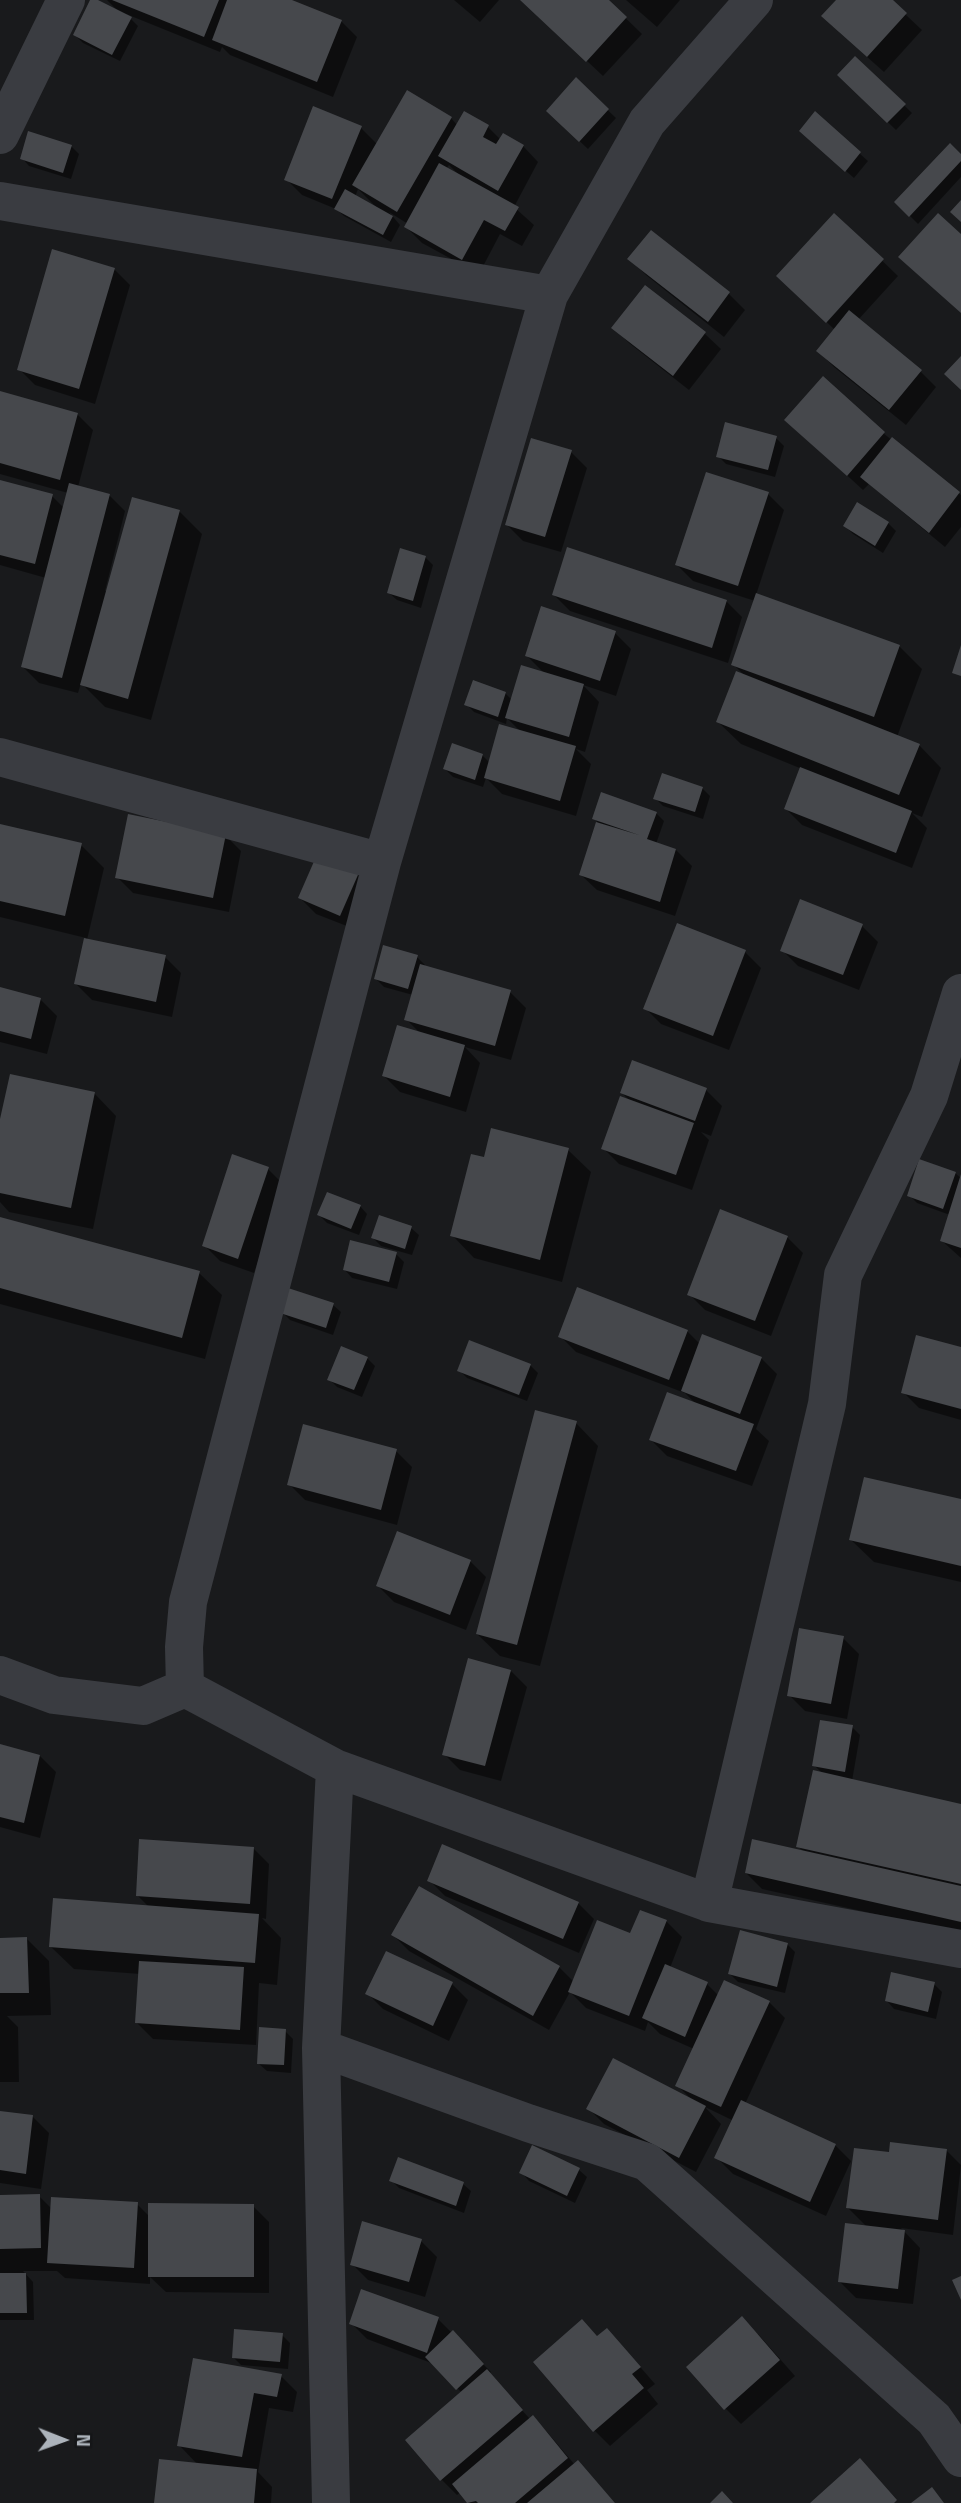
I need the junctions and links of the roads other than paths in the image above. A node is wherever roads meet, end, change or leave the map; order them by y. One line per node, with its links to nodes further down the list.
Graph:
1 (66, 0): 3 (street)
2 (754, 0): 5 (street)
3 (0, 135)
4 (0, 201): 5 (street)
5 (549, 295): 7 (street)
6 (0, 757): 7 (street)
7 (383, 862): 10 (street)
8 (961, 993): 12 (street)
9 (0, 1675): 10 (street)
10 (186, 1688): 11 (street)
11 (335, 1768): 12 (street); 14 (street)
12 (709, 1903): 13 (street)
13 (961, 1949)
14 (321, 2048): 15 (street); 16 (street)
15 (961, 2459)
16 (331, 2503)

